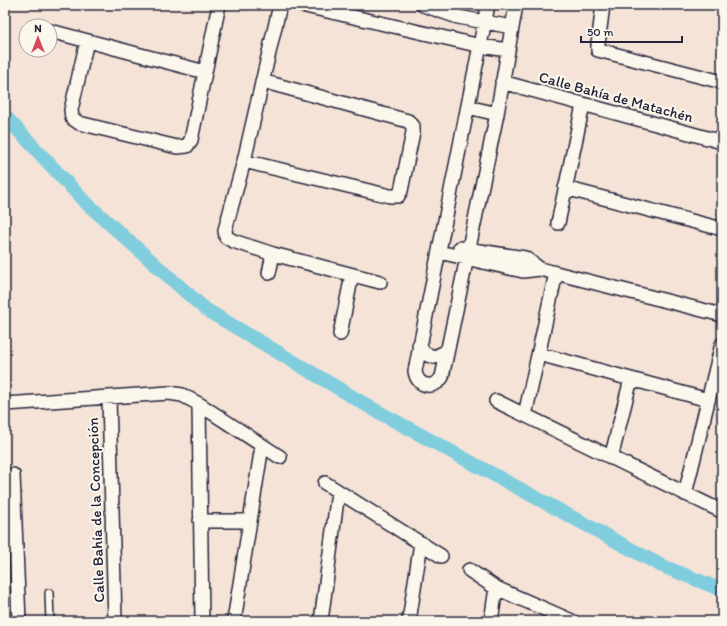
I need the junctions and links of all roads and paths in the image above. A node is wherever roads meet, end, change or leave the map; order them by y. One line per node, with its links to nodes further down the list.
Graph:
1 (219, 5): 14 (street)
2 (280, 5): 15 (street)
3 (301, 5): 12 (street)
4 (423, 5): 8 (street)
5 (488, 5): 8 (street)
6 (516, 5): 9 (street)
7 (603, 5): 17 (street)
8 (486, 22): 9 (street); 12 (street)
9 (512, 27): 13 (street)
10 (58, 33): 11 (street)
11 (87, 41): 14 (street); 14 (street)
12 (481, 46): 13 (street); 19 (street)
13 (508, 50): 16 (street)
14 (205, 72)
15 (262, 81): 22 (street); 22 (street)
16 (502, 82): 18 (street, Calle Bahía de Matachén); 20 (street)
17 (722, 82)
18 (583, 105): 21 (street, Calle Bahía de Matachén); 23 (street)
19 (468, 107): 20 (street); 26 (street)
20 (497, 114): 28 (street)
21 (722, 142)
22 (244, 161): 27 (street)
23 (565, 188): 24 (street); 25 (street)
24 (558, 223)
25 (722, 230)
26 (439, 248): 28 (street); 36 (street)
27 (273, 254): 30 (street); 31 (street)
28 (468, 254): 29 (street); 37 (street)
29 (556, 273): 33 (street); 38 (street)
30 (269, 274)
31 (352, 275): 32 (street); 34 (street)
32 (380, 282)
33 (722, 315)
34 (340, 334)
35 (722, 344): 41 (street)
36 (419, 345): 37 (street); 37 (street)
37 (448, 348)
38 (538, 354): 39 (street); 45 (street)
39 (631, 379): 41 (street); 48 (street)
40 (109, 398): 43 (street); 44 (street); 64 (street, Calle Bahía de la Concepción)
41 (708, 400): 52 (street)
42 (496, 401): 45 (street)
43 (5, 404)
44 (199, 404): 46 (street); 55 (street)
45 (525, 415): 48 (street)
46 (262, 446): 47 (street); 56 (street)
47 (280, 457)
48 (612, 458): 52 (street)
49 (13, 475): 53 (street)
50 (325, 483): 51 (street)
51 (338, 492): 57 (street); 67 (street)
52 (685, 494): 54 (street)
53 (9, 498): 62 (street)
54 (719, 510)
55 (200, 521): 56 (street); 65 (street)
56 (250, 521): 66 (street)
57 (421, 543): 58 (street); 68 (street)
58 (441, 556)
59 (469, 570): 60 (street)
60 (496, 588): 69 (street); 70 (street)
61 (49, 593): 63 (lane)
62 (19, 621)
63 (50, 621)
64 (115, 621)
65 (202, 621)
66 (234, 621)
67 (321, 621)
68 (409, 621)
69 (491, 621)
70 (572, 621)

